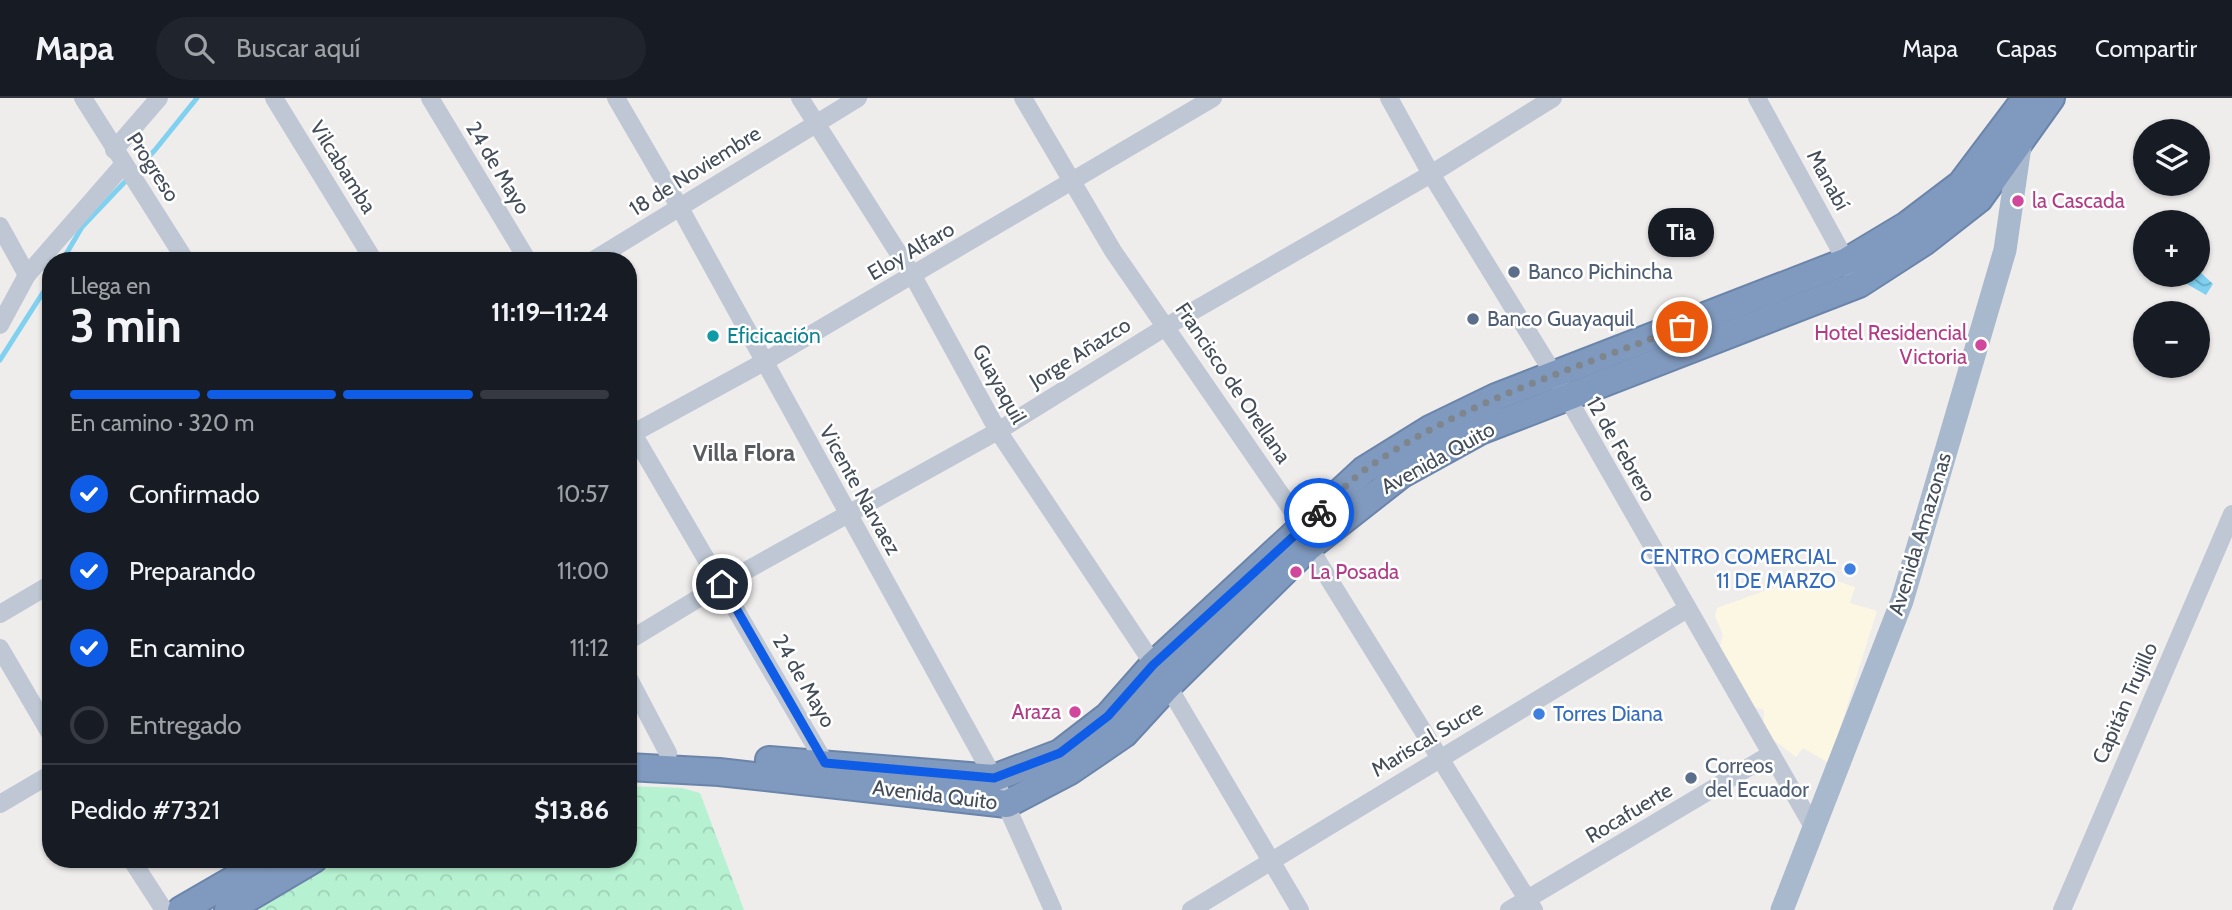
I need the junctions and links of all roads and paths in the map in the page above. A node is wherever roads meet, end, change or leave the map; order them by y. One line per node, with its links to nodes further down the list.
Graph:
1 (83, 98): 17 (street, Progreso)
2 (159, 98): 17 (street)
3 (274, 98): 24 (street, Vilcabamba)
4 (430, 98): 25 (street, 24 de Mayo)
5 (616, 98): 20 (street, Vicente Narvaez)
6 (800, 98): 15 (street, Guayaquil)
7 (858, 98): 15 (street, 18 de Noviembre)
8 (1023, 98): 19 (street, Francisco de Orellana)
9 (1213, 98): 19 (street, Eloy Alfaro)
10 (1389, 98): 18 (street, 12 de Febrero)
11 (1553, 98): 18 (street, Jorge Añazco)
12 (1757, 98): 28 (street, Manabí)
13 (2026, 98): 28 (highway, Avenida Quito)
14 (2051, 98): 16 (highway, Avenida Quito)
15 (815, 122): 20 (street, 18 de Noviembre); 30 (street, Guayaquil)
16 (2020, 146): 28 (highway, Avenida Quito); 60 (main road, Avenida Amazonas)
17 (119, 157): 22 (street); 23 (street, Progreso)
18 (1432, 174): 32 (street, Jorge Añazco); 34 (street, 12 de Febrero)
19 (1072, 183): 30 (street, Eloy Alfaro); 32 (street, Francisco de Orellana)
20 (680, 208): 26 (street, 18 de Noviembre); 33 (street, Vicente Narvaez)
21 (0, 226): 29 (street)
22 (45, 252)
23 (180, 252)
24 (368, 252)
25 (522, 252)
26 (608, 252)
27 (42, 256): 29 (street)
28 (1853, 273): 34 (highway, Avenida Quito)
29 (27, 275): 31 (street)
30 (913, 276): 33 (street, Eloy Alfaro); 36 (street, Guayaquil)
31 (0, 326)
32 (1167, 326): 36 (street, Jorge Añazco); 40 (street, Francisco de Orellana)
33 (764, 362): 35 (street, Eloy Alfaro); 38 (street, Vicente Narvaez)
34 (1560, 387): 40 (highway, Avenida Quito); 43 (street, 12 de Febrero)
35 (637, 427)
36 (998, 431): 38 (street, Jorge Añazco); 47 (street, Guayaquil)
37 (637, 443): 41 (street, 24 de Mayo)
38 (847, 514): 41 (street, Jorge Añazco); 56 (street, Vicente Narvaez)
39 (2232, 514): 74 (street, Capitán Trujillo)
40 (1306, 538): 47 (highway, Avenida Quito); 53 (street, Francisco de Orellana)
41 (722, 584): 45 (street, Jorge Añazco); 55 (street, 24 de Mayo)
42 (42, 589): 44 (street)
43 (1687, 610): 52 (street, 12 de Febrero); 53 (street, Mariscal Sucre)
44 (0, 614)
45 (637, 636)
46 (0, 648): 49 (street)
47 (1160, 675): 56 (highway, Avenida Quito); 59 (highway, Avenida Quito); 61 (street, Guayaquil)
48 (637, 694): 51 (street)
49 (42, 720)
50 (637, 751): 51 (highway, Avenida Quito)
51 (668, 753): 55 (highway, Avenida Quito)
52 (1771, 754): 60 (street, 12 de Febrero); 65 (street, Rocafuerte)
53 (1437, 759): 61 (street, Mariscal Sucre); 65 (street, Francisco de Orellana)
54 (637, 767): 55 (highway, Avenida Quito)
55 (824, 773): 56 (highway, Avenida Quito); 59 (highway, Avenida Quito)
56 (994, 778): 59 (street, Vicente Narvaez)
57 (42, 779): 58 (street)
58 (0, 804)
59 (1007, 804): 69 (street, Vicente Narvaez)
60 (1812, 825): 73 (main road, Avenida Amazonas)
61 (1270, 860): 70 (street, Mariscal Sucre); 71 (street, Guayaquil)
62 (137, 868): 66 (street)
63 (253, 868): 67 (highway)
64 (299, 868): 68 (highway)
65 (1531, 905): 72 (street, Rocafuerte)
66 (164, 910)
67 (181, 910)
68 (228, 910)
69 (1053, 910)
70 (1191, 910)
71 (1300, 910)
72 (1509, 910)
73 (1782, 910)
74 (2062, 910)

